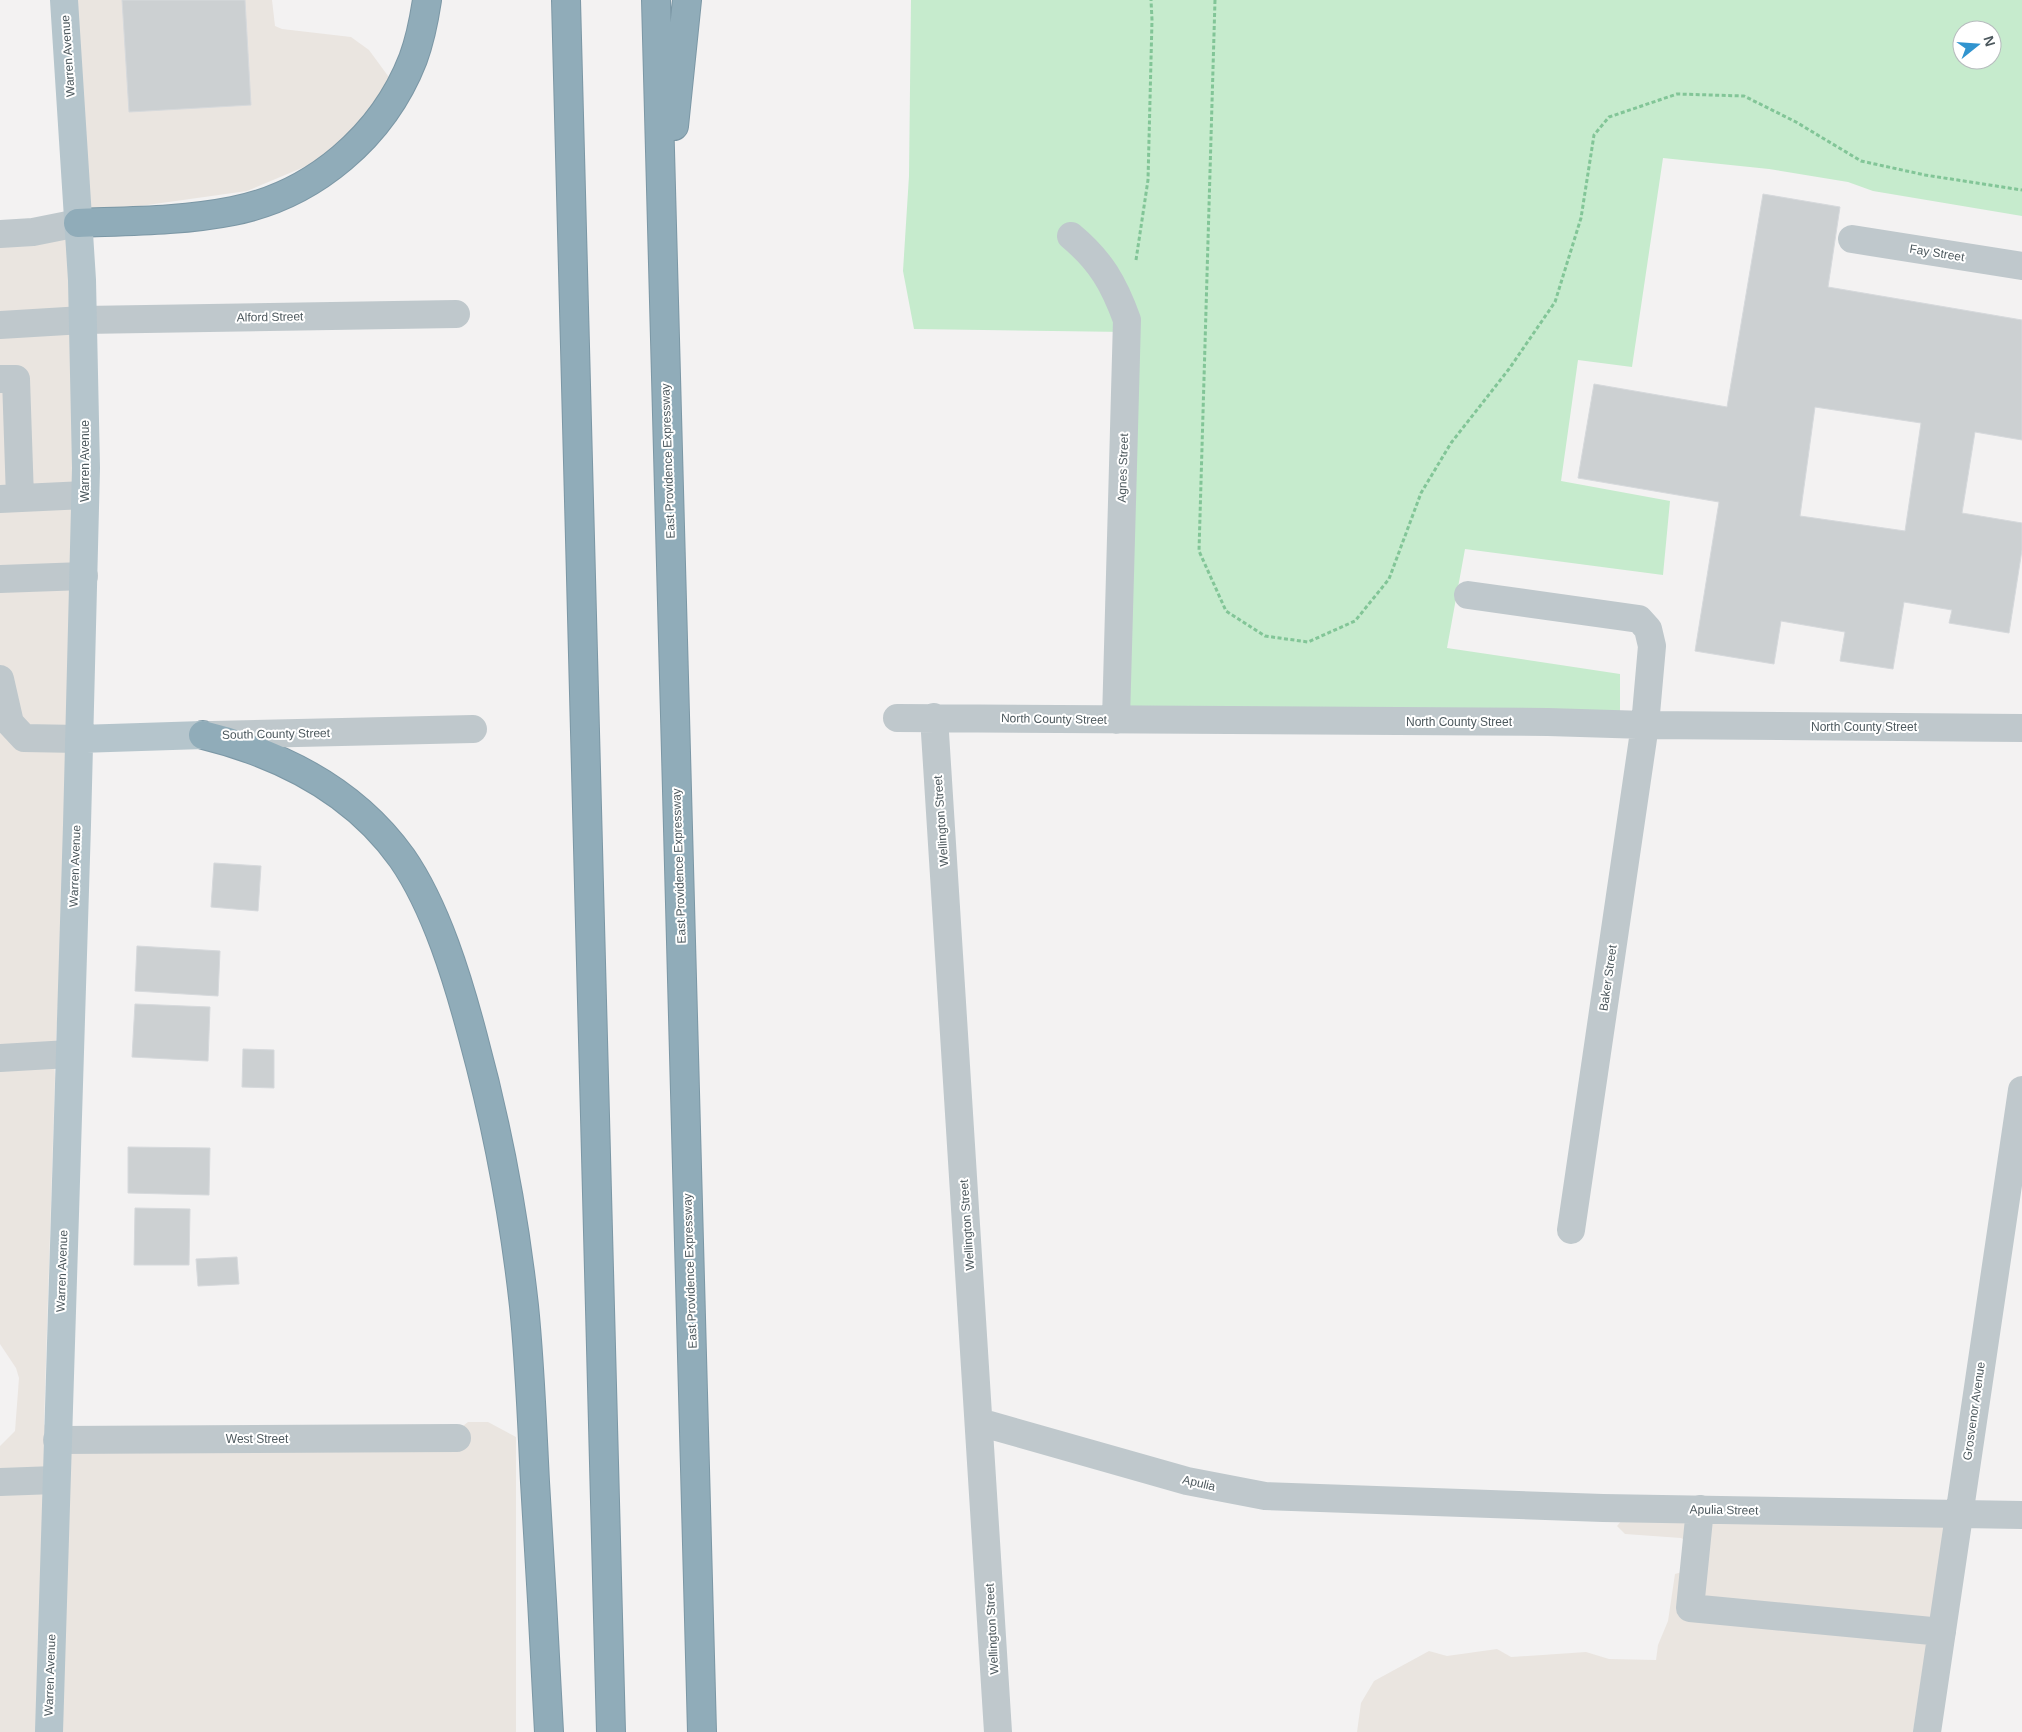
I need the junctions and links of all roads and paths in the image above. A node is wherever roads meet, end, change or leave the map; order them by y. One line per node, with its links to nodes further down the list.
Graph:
1 (64, 0): 9 (main road, Warren Avenue)
2 (428, 0): 9 (highway)
3 (566, 0): 50 (highway)
4 (656, 0): 12 (highway, East Providence Expressway)
5 (687, 0): 12 (highway)
6 (1151, 0): 14 (path)
7 (1215, 0): 8 (path)
8 (2022, 190)
9 (78, 223): 10 (street); 17 (main road, Warren Avenue)
10 (0, 234)
11 (1071, 236): 28 (street, Agnes Street)
12 (662, 237): 51 (highway, East Providence Expressway)
13 (1852, 239): 15 (street, Fay Street)
14 (1135, 264)
15 (2022, 266)
16 (456, 314): 17 (street, Alford Street)
17 (83, 320): 18 (street, Alford Street); 20 (main road, Warren Avenue)
18 (0, 325)
19 (0, 379): 21 (street)
20 (85, 495): 21 (street); 22 (main road, Warren Avenue)
21 (10, 499)
22 (84, 576): 23 (street); 33 (main road, Warren Avenue)
23 (0, 580)
24 (1468, 595): 29 (street, Baker Street)
25 (0, 679): 33 (street)
26 (897, 718): 27 (street, North County Street)
27 (934, 718): 28 (street, North County Street); 38 (street, Wellington Street)
28 (1116, 720): 29 (street, North County Street)
29 (1645, 725): 30 (street, North County Street); 37 (street, Baker Street)
30 (2022, 728)
31 (474, 729): 32 (street, South County Street)
32 (203, 735): 33 (main road, South County Street); 49 (highway)
33 (79, 739): 34 (main road, Warren Avenue)
34 (69, 1054): 35 (street); 40 (main road, Warren Avenue)
35 (0, 1058)
36 (2022, 1090): 45 (street, Grosvenor Avenue)
37 (1571, 1230)
38 (979, 1422): 43 (street, Apulia); 52 (street, Wellington Street)
39 (457, 1438): 40 (street, West Street)
40 (57, 1440): 41 (main road, Warren Avenue)
41 (56, 1480): 42 (street); 48 (main road, Warren Avenue)
42 (0, 1482)
43 (1426, 1502): 44 (street, Apulia Street)
44 (1700, 1509): 45 (street, Apulia Street); 47 (street)
45 (1959, 1514): 46 (street, Apulia Street); 47 (street, Grosvenor Avenue)
46 (2022, 1515)
47 (1942, 1632): 53 (street, Grosvenor Avenue)
48 (49, 1732)
49 (548, 1732)
50 (611, 1732)
51 (702, 1732)
52 (998, 1732)
53 (1927, 1732)

